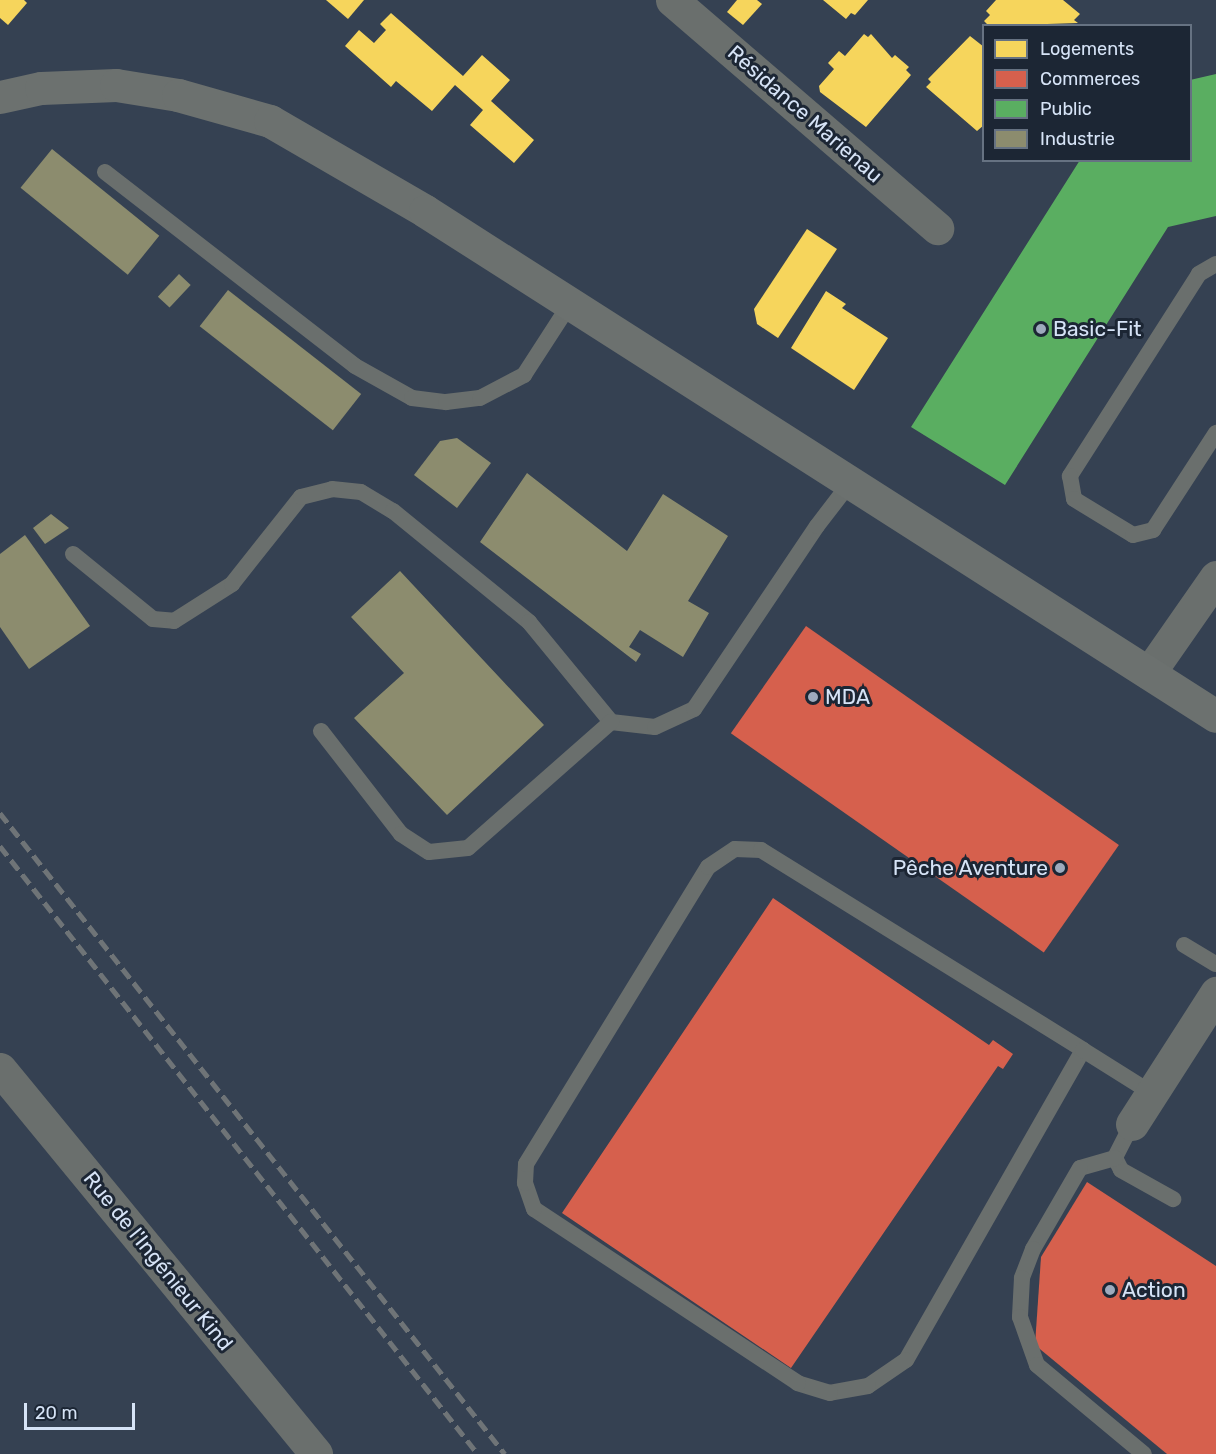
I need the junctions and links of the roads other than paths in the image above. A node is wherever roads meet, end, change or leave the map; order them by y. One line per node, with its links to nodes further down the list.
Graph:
1 (672, 0): 4 (street, Résidance Marienau)
2 (0, 97): 6 (main road)
3 (105, 172): 6 (lane)
4 (937, 228)
5 (1216, 264): 7 (lane)
6 (570, 304): 8 (main road)
7 (1216, 433)
8 (850, 483): 11 (main road); 13 (lane)
9 (73, 554): 13 (lane)
10 (1216, 577): 11 (street)
11 (1149, 673): 12 (main road)
12 (1216, 716)
13 (611, 722): 14 (lane)
14 (321, 731)
15 (1184, 945): 16 (lane)
16 (1216, 964)
17 (1216, 993): 20 (street)
18 (1083, 1050): 18 (lane); 20 (lane)
19 (0, 1069): 24 (street, Rue de l'Ingénieur Kind)
20 (1150, 1092): 21 (street)
21 (1132, 1125): 22 (lane)
22 (1115, 1158): 23 (lane); 25 (lane)
23 (1173, 1199)
24 (316, 1454)
25 (1144, 1454)

